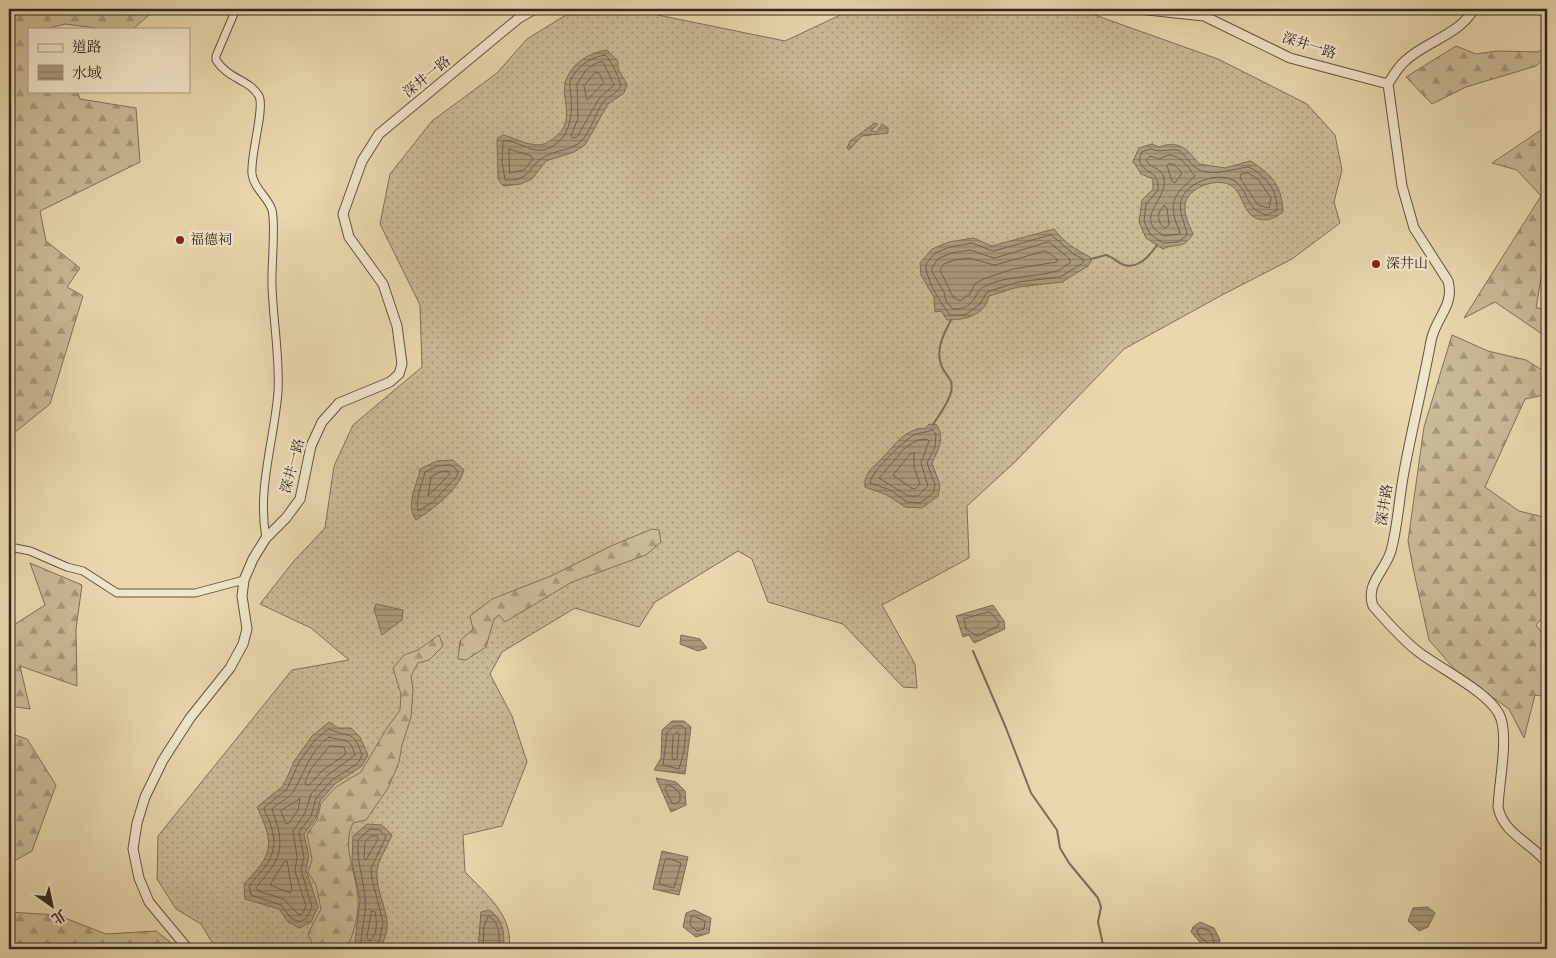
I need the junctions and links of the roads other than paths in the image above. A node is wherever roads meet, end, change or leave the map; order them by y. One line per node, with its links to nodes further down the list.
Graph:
1 (236, 9): 6 (street)
2 (535, 9): 6 (street, 深井一路)
3 (1138, 9): 5 (street, 深井一路)
4 (1474, 9): 5 (street)
5 (1388, 84): 9 (street, 深井路)
6 (266, 538): 8 (street, 深井一路)
7 (9, 550): 8 (street)
8 (244, 580): 10 (street, 深井一路)
9 (1547, 863)
10 (188, 949)

